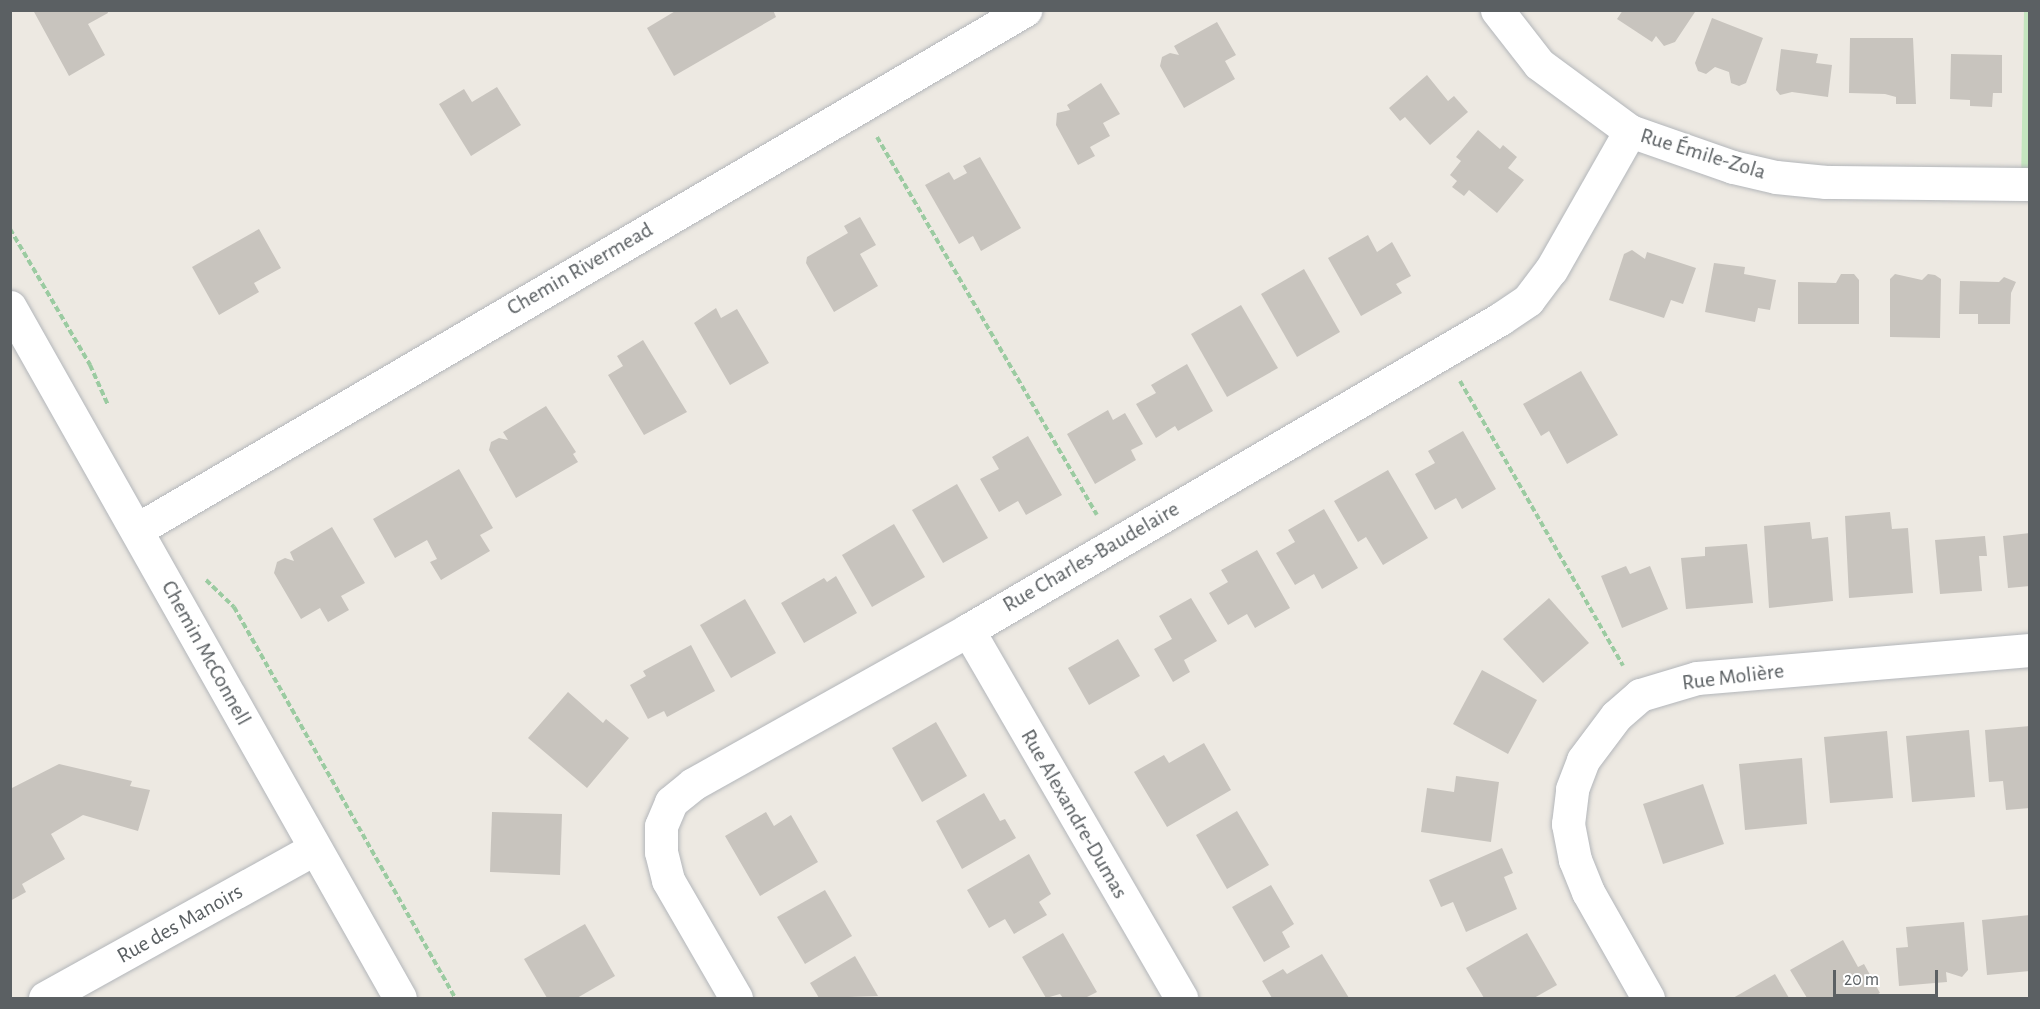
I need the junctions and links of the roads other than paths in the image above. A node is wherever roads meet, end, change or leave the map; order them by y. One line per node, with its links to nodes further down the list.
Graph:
1 (1024, 10): 6 (street, Chemin Rivermead)
2 (1497, 10): 3 (street, Rue Émile-Zola)
3 (1630, 131): 4 (street, Rue Émile-Zola); 7 (street, Rue Charles-Baudelaire)
4 (2030, 184)
5 (10, 307): 6 (street, Chemin McConnell)
6 (138, 529): 9 (street, Chemin McConnell)
7 (968, 630): 12 (street, Rue Charles-Baudelaire); 13 (street, Rue Alexandre-Dumas)
8 (2030, 650): 14 (street, Rue Molière)
9 (314, 849): 10 (street, Rue des Manoirs); 11 (street, Chemin McConnell)
10 (45, 999)
11 (400, 999)
12 (736, 999)
13 (1181, 999)
14 (1648, 999)

